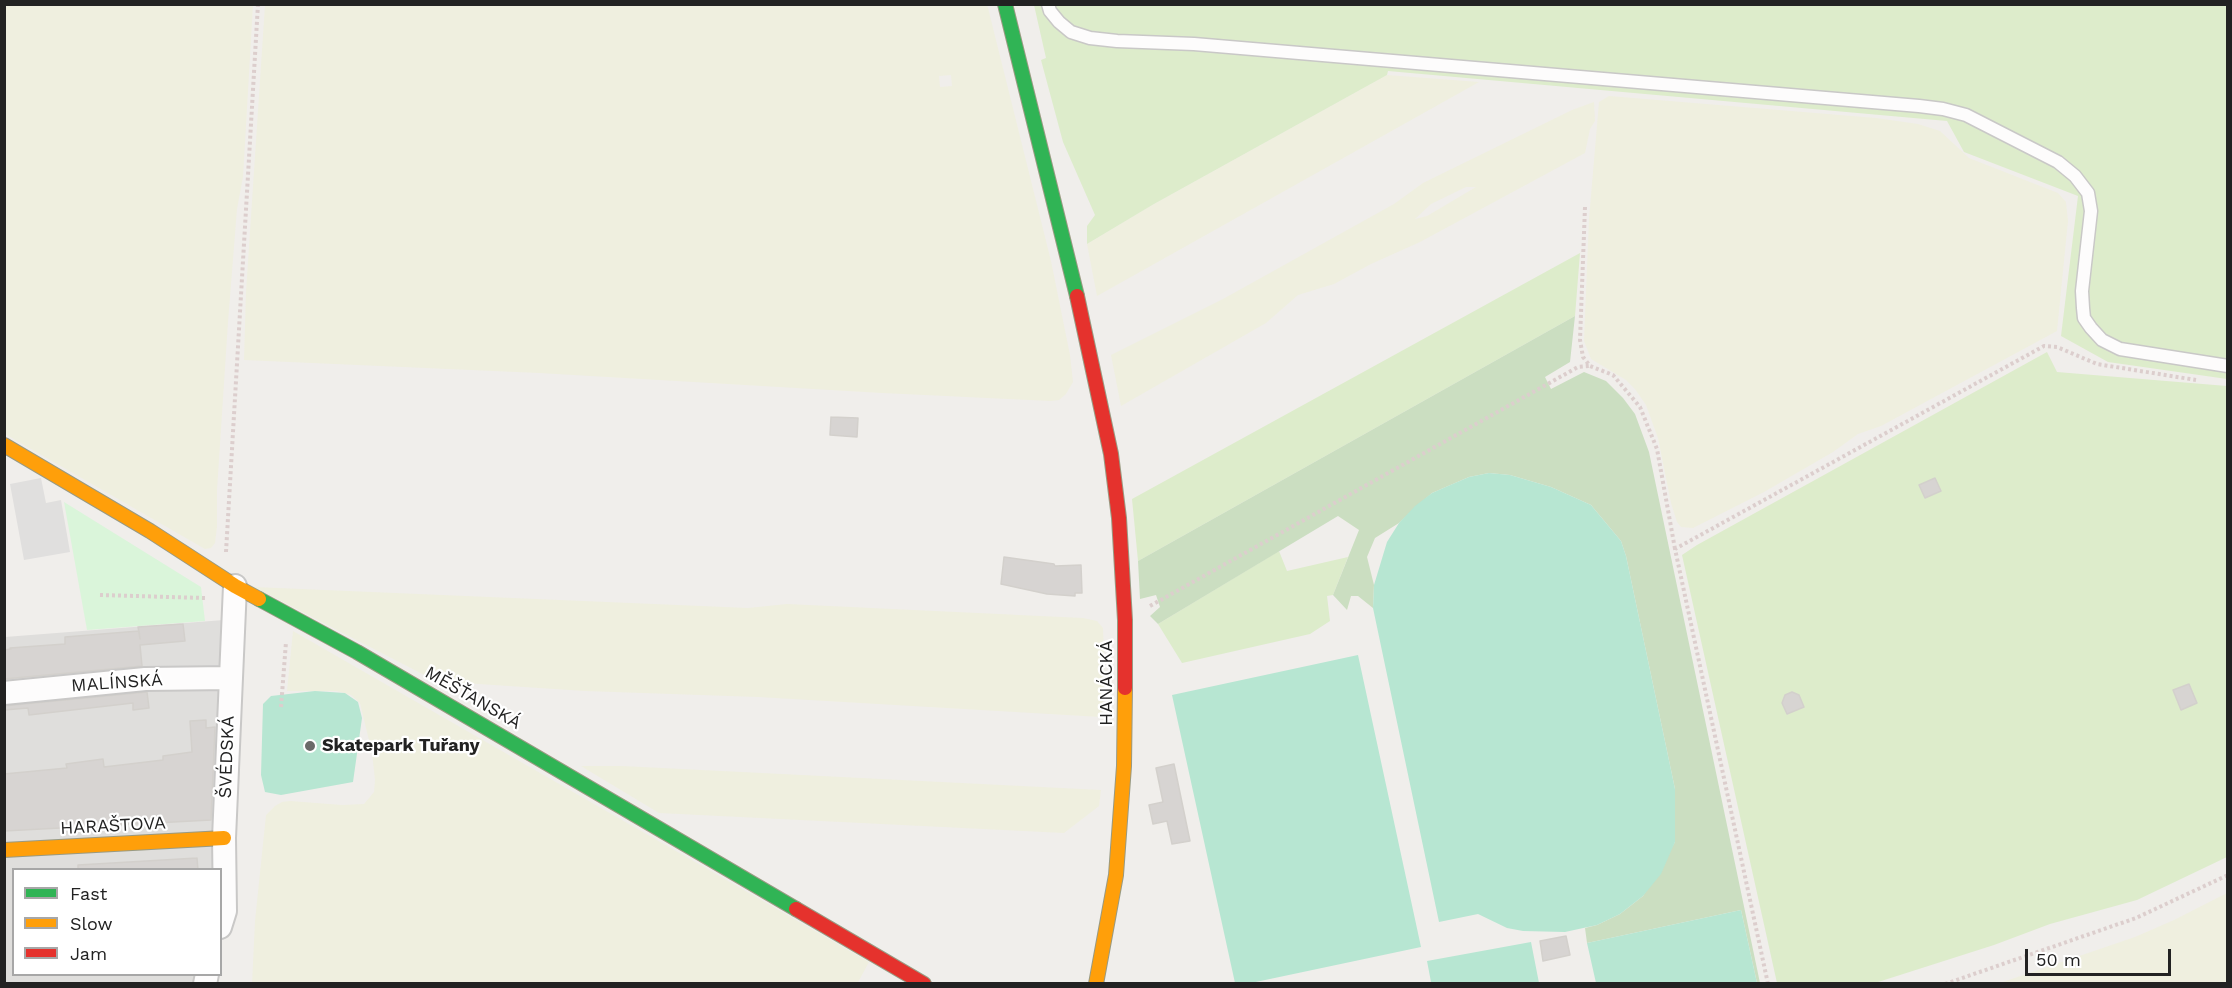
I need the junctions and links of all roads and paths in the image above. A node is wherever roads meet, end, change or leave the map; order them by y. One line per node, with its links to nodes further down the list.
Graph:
1 (258, 4): 10 (path)
2 (1005, 4): 13 (street, HANÁCKÁ)
3 (1048, 4): 6 (lane)
4 (1584, 207): 5 (path)
5 (1590, 366): 9 (path); 13 (path)
6 (2228, 366)
7 (2196, 380): 9 (path)
8 (4, 445): 10 (street, MĚŠŤANSKÁ)
9 (1675, 549): 23 (path)
10 (231, 588): 11 (path); 12 (street, MĚŠŤANSKÁ); 14 (street, ŠVÉDSKÁ)
11 (100, 595)
12 (288, 615): 16 (path); 21 (street, MĚŠŤANSKÁ)
13 (1125, 620): 22 (street, HANÁCKÁ)
14 (230, 678): 15 (street, MALÍNSKÁ); 17 (street, ŠVÉDSKÁ)
15 (4, 693)
16 (281, 707)
17 (224, 838): 18 (street, HARAŠTOVA); 20 (street, ŠVÉDSKÁ)
18 (4, 849)
19 (2228, 875): 24 (path)
20 (222, 921)
21 (924, 984)
22 (1096, 984)
23 (1768, 984)
24 (1945, 984)

